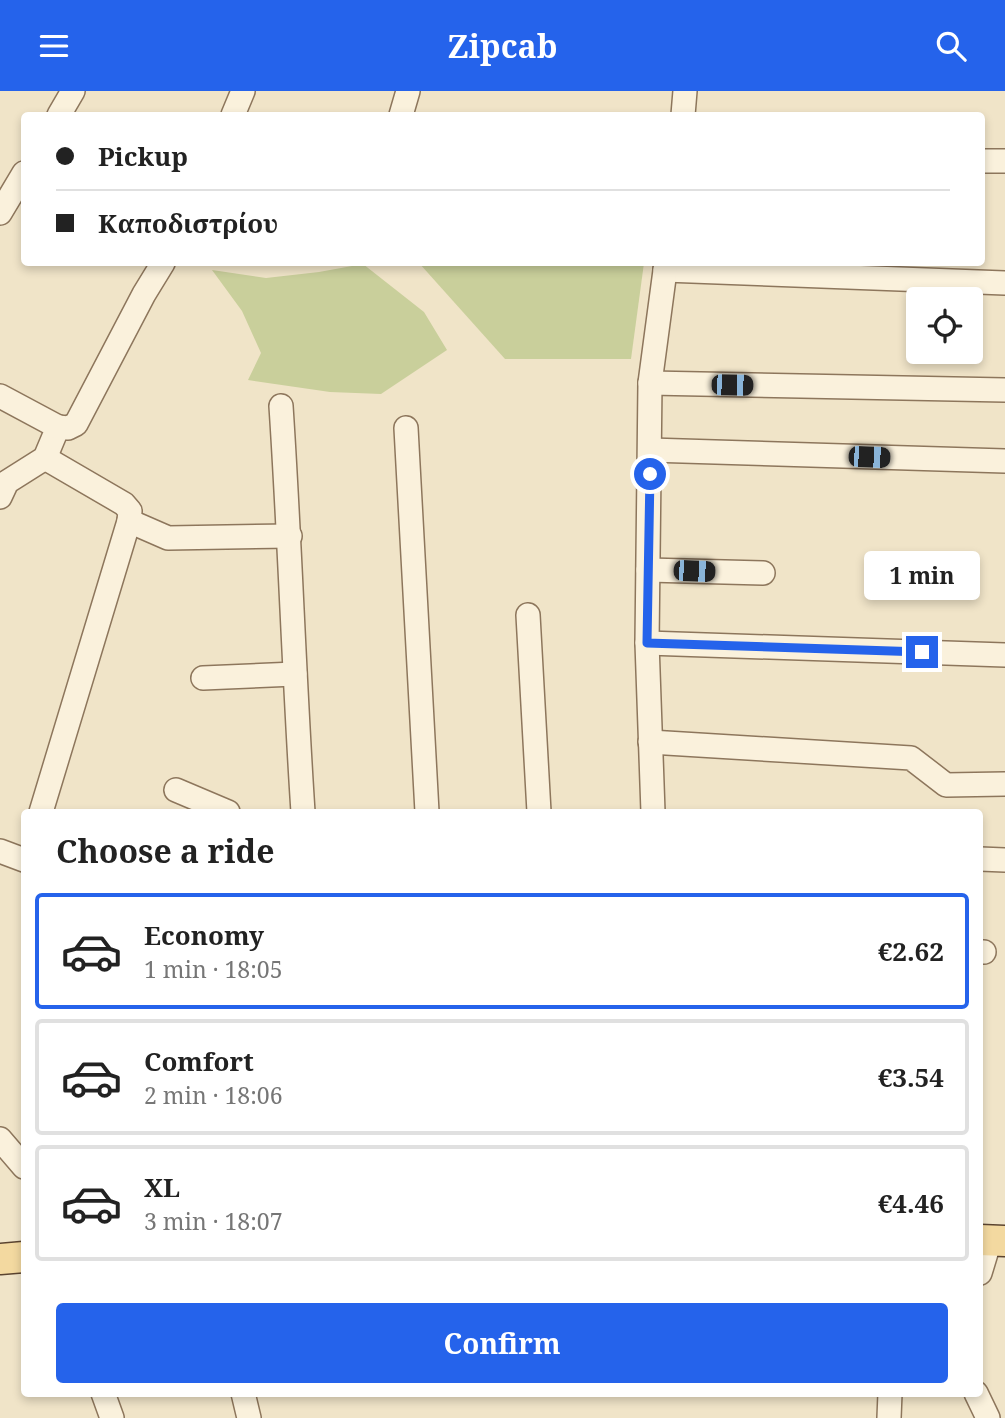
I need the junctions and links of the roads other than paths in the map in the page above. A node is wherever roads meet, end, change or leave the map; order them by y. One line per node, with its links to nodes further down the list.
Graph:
1 (74, 91): 5 (street)
2 (243, 91): 6 (street)
3 (408, 91): 7 (street)
4 (685, 91): 8 (street)
5 (61, 112)
6 (234, 112)
7 (402, 112)
8 (683, 112)
9 (985, 161): 10 (street)
10 (1005, 162)
11 (21, 178): 12 (street)
12 (0, 213)
13 (161, 266): 20 (street)
14 (665, 266): 15 (street); 16 (street)
15 (1005, 283)
16 (650, 383): 17 (street); 22 (street)
17 (1005, 390)
18 (0, 396): 20 (street)
19 (281, 406): 27 (street)
20 (58, 427): 23 (street)
21 (406, 428): 41 (street)
22 (650, 450): 24 (street); 28 (street)
23 (45, 458): 25 (street); 26 (street)
24 (1005, 461)
25 (0, 497)
26 (129, 521): 27 (street); 38 (street)
27 (290, 536): 33 (street)
28 (648, 570): 29 (street); 31 (street)
29 (763, 573)
30 (528, 615): 42 (street)
31 (647, 643): 32 (street); 35 (street)
32 (1005, 655)
33 (295, 674): 34 (street); 40 (street)
34 (203, 678)
35 (650, 742): 36 (street); 43 (street)
36 (1005, 784)
37 (176, 790): 39 (street)
38 (42, 809)
39 (221, 809)
40 (303, 809)
41 (426, 809)
42 (539, 809)
43 (653, 809)
44 (0, 851): 45 (street)
45 (21, 859)
46 (983, 859): 47 (street)
47 (1005, 860)
48 (0, 1139): 49 (street)
49 (21, 1164)
50 (992, 1240): 53 (street)
51 (21, 1257): 52 (main road)
52 (0, 1259)
53 (983, 1265)
54 (104, 1397): 58 (street)
55 (244, 1397): 59 (street)
56 (890, 1397): 60 (street)
57 (978, 1397): 61 (street)
58 (112, 1418)
59 (250, 1418)
60 (889, 1418)
61 (988, 1418)

